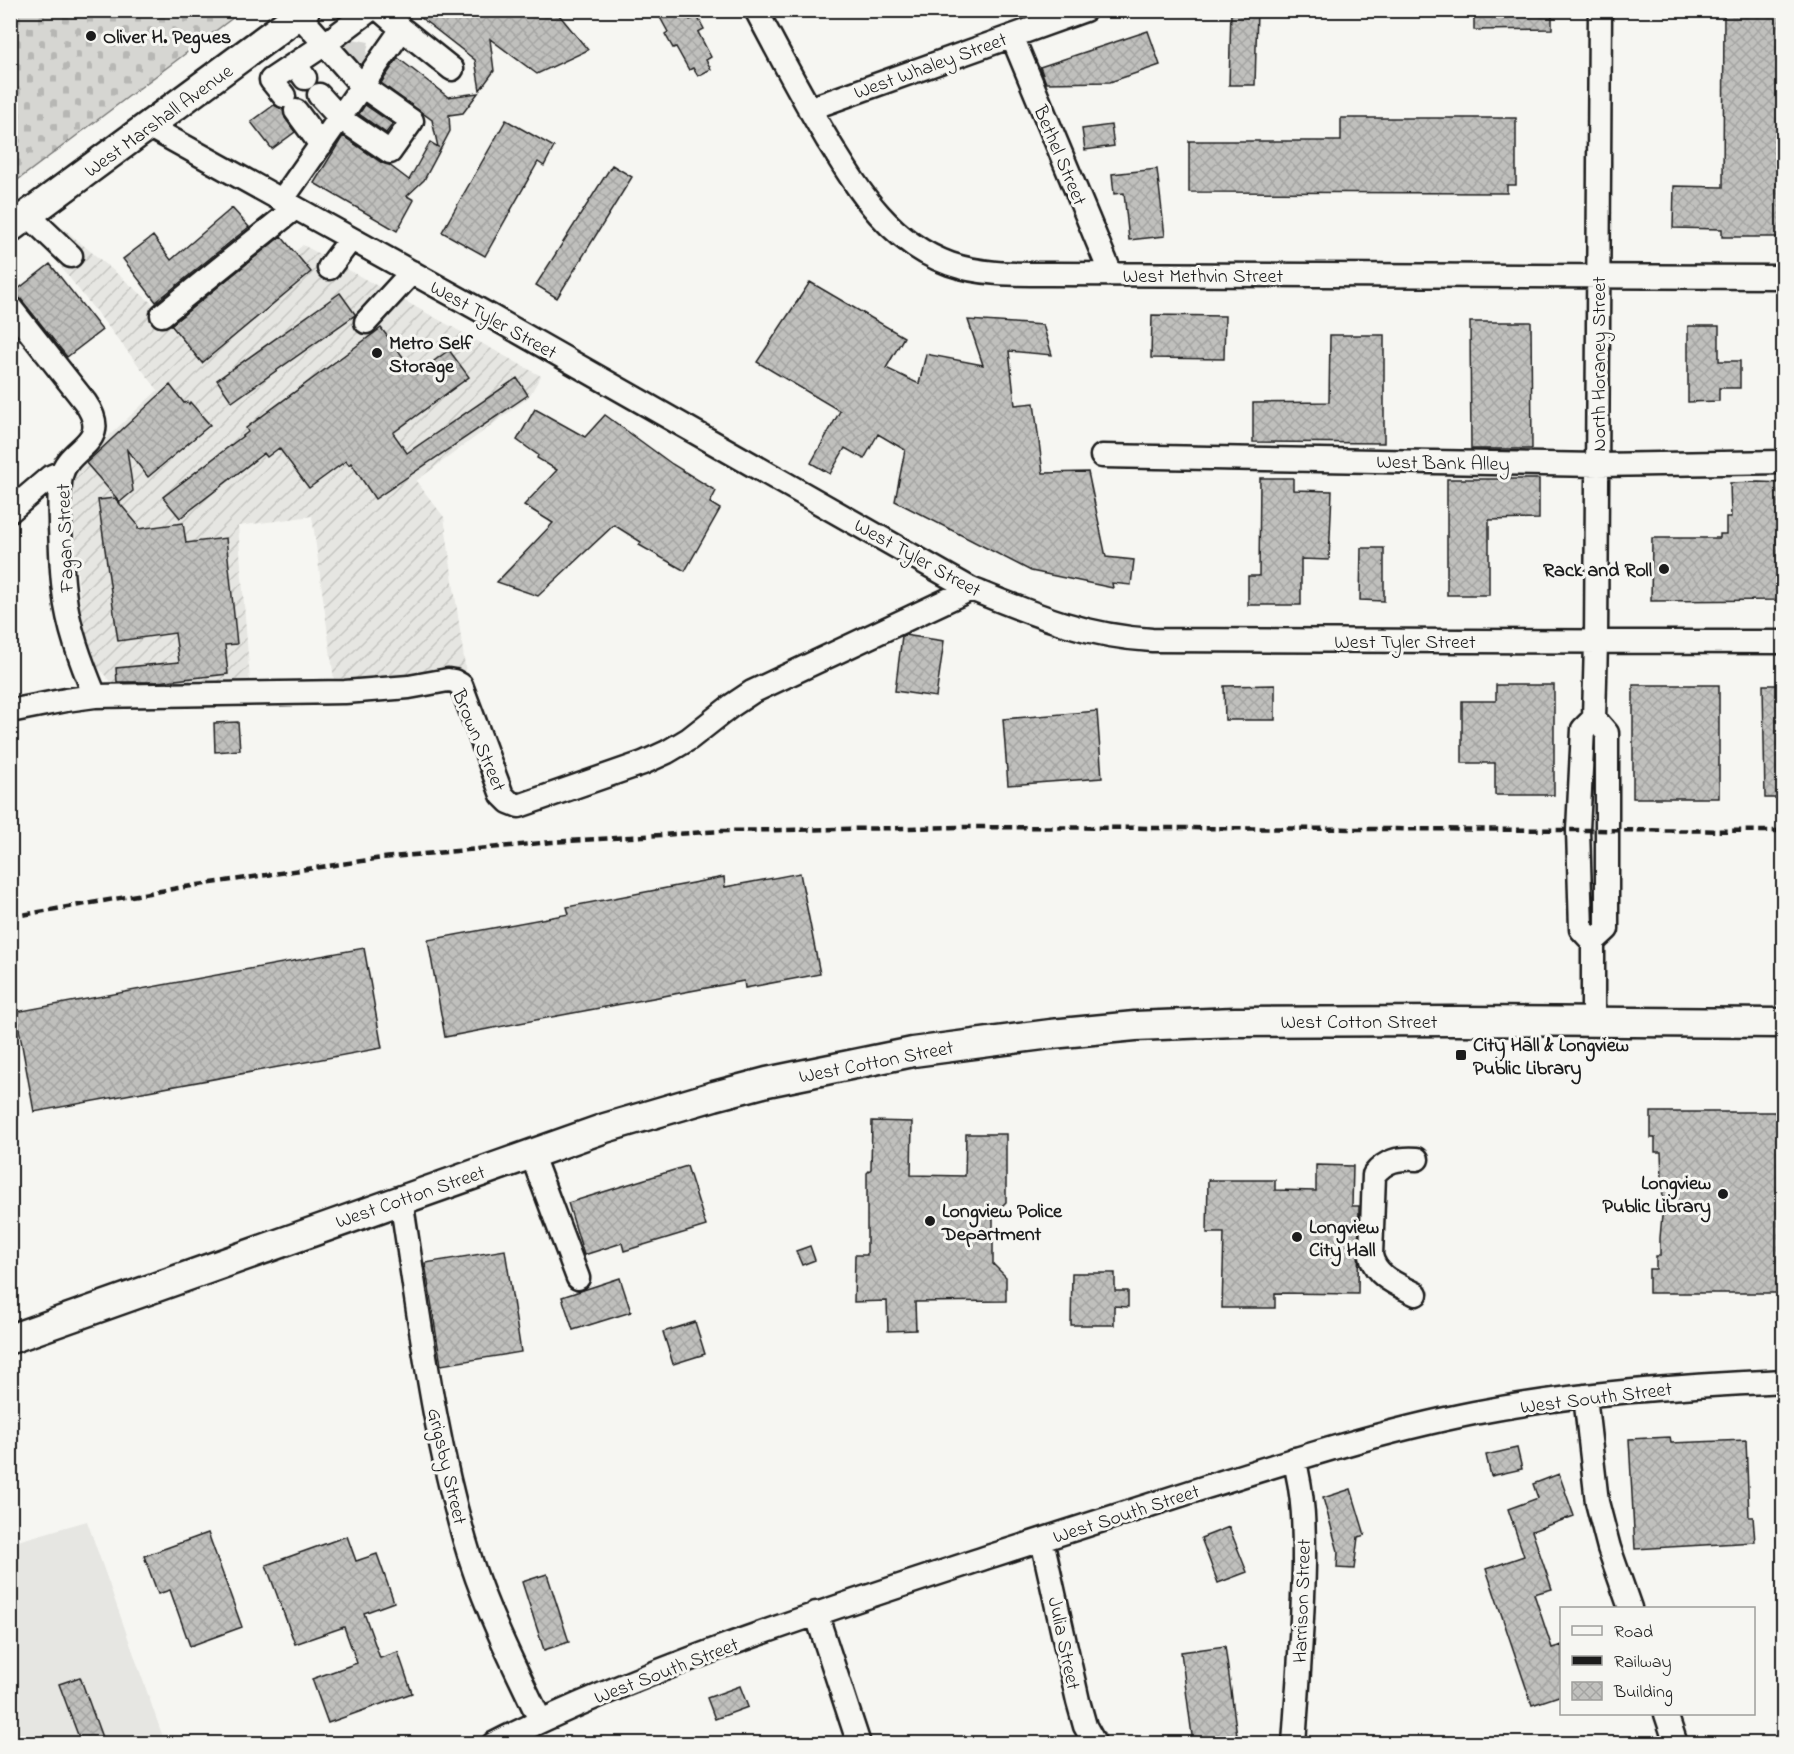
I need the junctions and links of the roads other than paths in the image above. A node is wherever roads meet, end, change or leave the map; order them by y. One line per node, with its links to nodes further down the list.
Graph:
1 (756, 10): 14 (street, West Methvin Street)
2 (1085, 10): 7 (street, West Whaley Street)
3 (1600, 10): 25 (street, North Horaney Street)
4 (371, 12): 6 (street); 8 (street); 10 (street)
5 (302, 13): 8 (street); 9 (main road, West Marshall Avenue)
6 (402, 29): 10 (street); 11 (street)
7 (1012, 36): 14 (street, West Whaley Street); 24 (street, Bethel Street)
8 (325, 44): 10 (street); 12 (street)
9 (246, 55): 13 (street); 16 (main road, West Marshall Avenue)
10 (356, 65): 15 (street); 15 (street)
11 (452, 69)
12 (307, 79): 13 (street); 15 (street)
13 (283, 96): 17 (street)
14 (809, 108): 24 (street, West Methvin Street)
15 (340, 118): 17 (street)
16 (148, 126): 18 (street, West Tyler Street); 19 (main road, West Marshall Avenue)
17 (321, 145): 18 (street)
18 (289, 204): 20 (street, West Tyler Street); 28 (street)
19 (19, 222): 21 (street)
20 (351, 239): 22 (street); 23 (street, West Tyler Street)
21 (71, 256)
22 (329, 268)
23 (412, 272): 29 (street); 35 (street, West Tyler Street)
24 (1111, 274): 25 (street, West Methvin Street)
25 (1598, 277): 26 (street, West Methvin Street); 32 (street, North Horaney Street)
26 (1784, 277)
27 (10, 307): 33 (street, Fagan Street)
28 (162, 315)
29 (366, 322)
30 (1102, 456): 32 (street, West Bank Alley)
31 (1784, 462): 32 (street, West Bank Alley)
32 (1598, 465): 36 (street, North Horaney Street)
33 (62, 472): 34 (street); 38 (street, Fagan Street)
34 (10, 511)
35 (971, 589): 36 (street, West Tyler Street); 38 (street, Brown Street)
36 (1596, 642): 37 (street, West Tyler Street); 40 (street, North Horaney Street)
37 (1784, 642)
38 (95, 696): 39 (street, Brown Street)
39 (10, 711)
40 (1594, 718): 41 (street, North Horaney Street); 41 (street, North Horaney Street)
41 (1593, 942): 42 (street)
42 (1593, 1022): 43 (main road, West Cotton Street); 44 (main road, West Cotton Street)
43 (1784, 1023)
44 (531, 1154): 46 (main road, West Cotton Street); 47 (street)
45 (1417, 1159): 48 (street)
46 (401, 1199): 49 (main road, West Cotton Street); 57 (street, Grigsby Street)
47 (578, 1278)
48 (1416, 1294)
49 (10, 1339)
50 (1784, 1381): 51 (street, West South Street)
51 (1585, 1396): 52 (street, West South Street); 54 (street)
52 (1294, 1459): 53 (street, West South Street); 61 (street, Harrison Street)
53 (1042, 1540): 55 (street, West South Street); 60 (street, Julia Street)
54 (1630, 1607)
55 (816, 1613): 57 (street, West South Street); 59 (street)
56 (1667, 1715): 62 (street)
57 (540, 1720): 58 (street, West South Street)
58 (493, 1743)
59 (859, 1743)
60 (1093, 1743)
61 (1294, 1743)
62 (1676, 1743)

